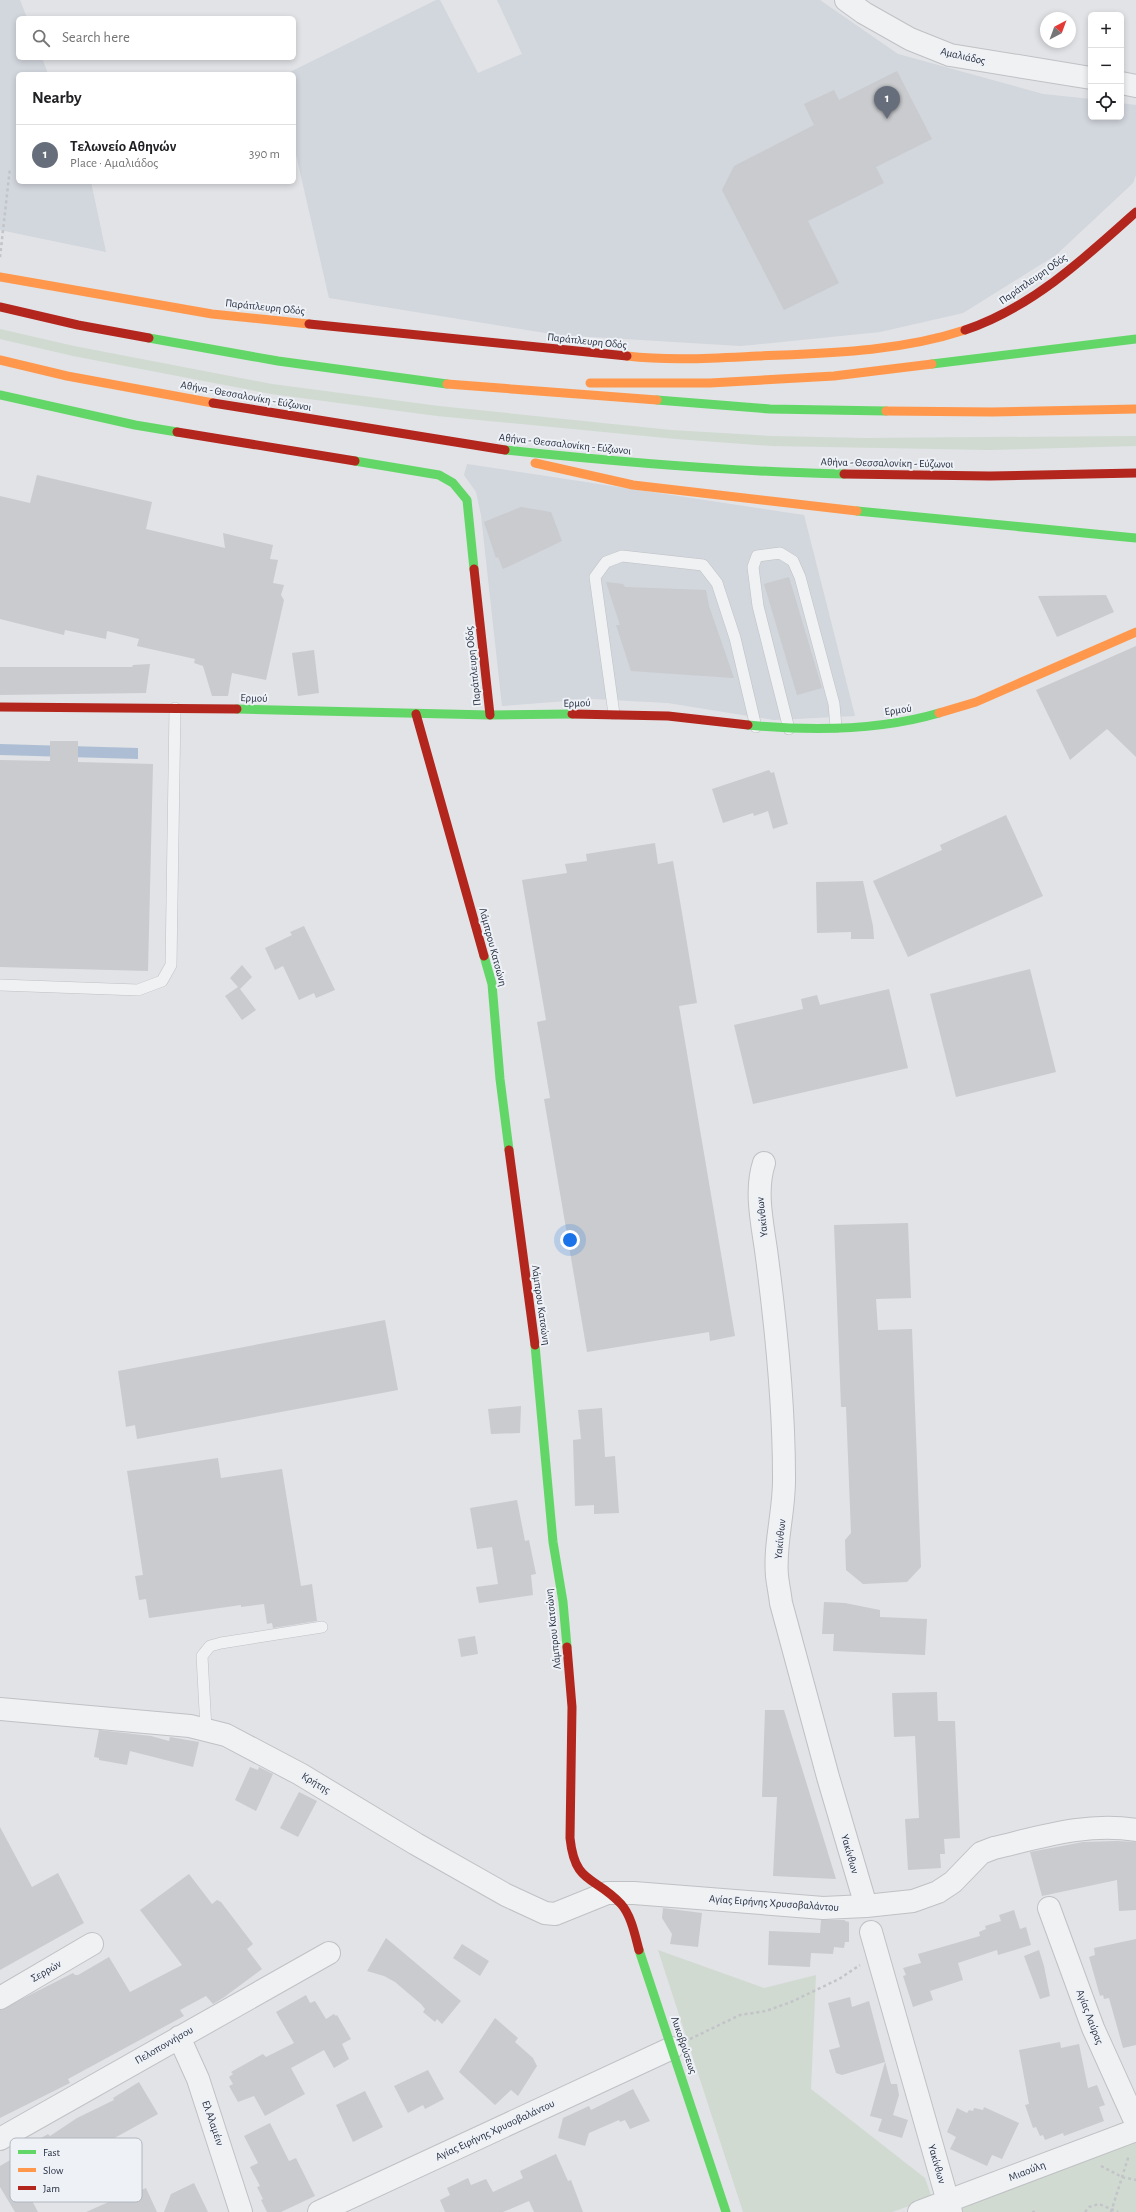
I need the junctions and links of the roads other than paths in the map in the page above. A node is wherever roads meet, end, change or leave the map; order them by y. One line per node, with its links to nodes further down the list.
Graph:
1 (846, 0): 2 (street, Αμαλιάδος)
2 (1088, 78)
3 (1124, 84): 4 (street)
4 (1136, 86)
5 (1136, 212): 6 (main road, Παράπλευρη Οδός)
6 (0, 277)
7 (0, 307): 10 (main road)
8 (1136, 339): 10 (main road)
9 (0, 360): 13 (main road, Αθήνα - Θεσσαλονίκη - Εύζωνοι)
10 (491, 387): 12 (main road)
11 (0, 395): 21 (main road, Παράπλευρη Οδός)
12 (1136, 409)
13 (484, 448): 14 (main road, Αθήνα - Θεσσαλονίκη - Εύζωνοι); 15 (main road)
14 (1136, 473)
15 (1136, 538)
16 (1136, 632): 23 (main road, Ερμού)
17 (0, 707): 18 (main road, Ερμού)
18 (175, 708): 19 (main road, Ερμού); 25 (lane)
19 (416, 714): 21 (main road, Ερμού); 31 (main road, Λάμπρου Κατσώνη)
20 (614, 714): 21 (main road, Ερμού); 22 (main road, Ερμού); 22 (lane)
21 (490, 715)
22 (756, 727): 24 (main road, Ερμού)
23 (836, 727): 24 (main road, Ερμού); 24 (lane)
24 (789, 729)
25 (0, 985)
26 (764, 1163): 32 (street, Υακίνθων)
27 (322, 1627): 29 (lane)
28 (0, 1709): 29 (street, Κρήτης)
29 (206, 1729): 31 (street, Κρήτης)
30 (1136, 1830): 32 (street, Αγίας Ειρήνης Χρυσοβαλάντου)
31 (607, 1893): 32 (street, Αγίας Ειρήνης Χρυσοβαλάντου); 39 (main road, Λυκοβρύσεως)
32 (866, 1906)
33 (1049, 1908): 40 (street, Αγίας Λαύρας)
34 (871, 1932): 43 (street, Υακίνθων)
35 (92, 1944): 37 (street, Σερρών)
36 (329, 1953): 38 (street, Πελοποννήσου)
37 (0, 1998)
38 (179, 2037): 41 (street, Πελοποννήσου); 44 (street, Ελ Αλαμέιν)
39 (672, 2048): 45 (street, Αγίας Ειρήνης Χρυσοβαλάντου); 46 (main road, Λυκοβρύσεως)
40 (1136, 2124)
41 (0, 2139)
42 (1133, 2140): 43 (street, Μιαούλη)
43 (949, 2207): 47 (street, Μιαούλη)
44 (241, 2212)
45 (319, 2212)
46 (726, 2212)
47 (919, 2212)

